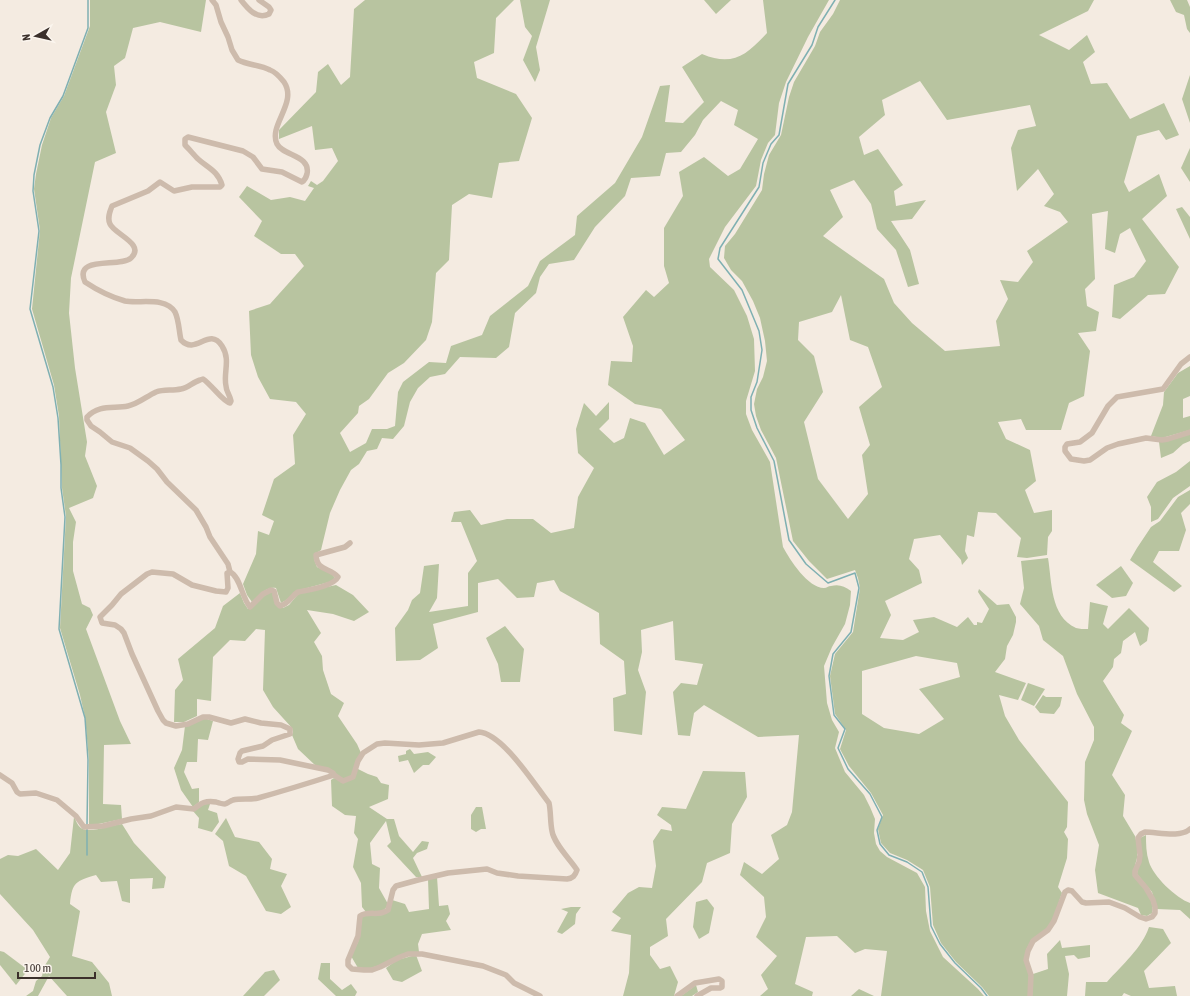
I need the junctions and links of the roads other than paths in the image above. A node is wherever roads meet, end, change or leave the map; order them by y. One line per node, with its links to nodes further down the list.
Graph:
1 (212, 0): 7 (street)
2 (241, 0): 3 (street)
3 (260, 0)
4 (1190, 357): 5 (street)
5 (1190, 432)
6 (350, 543): 7 (street)
7 (230, 572): 9 (street)
8 (0, 775): 9 (street)
9 (334, 775): 11 (street)
10 (1190, 829): 14 (street)
11 (540, 996)
12 (677, 996): 13 (street)
13 (697, 996)
14 (1030, 996)

